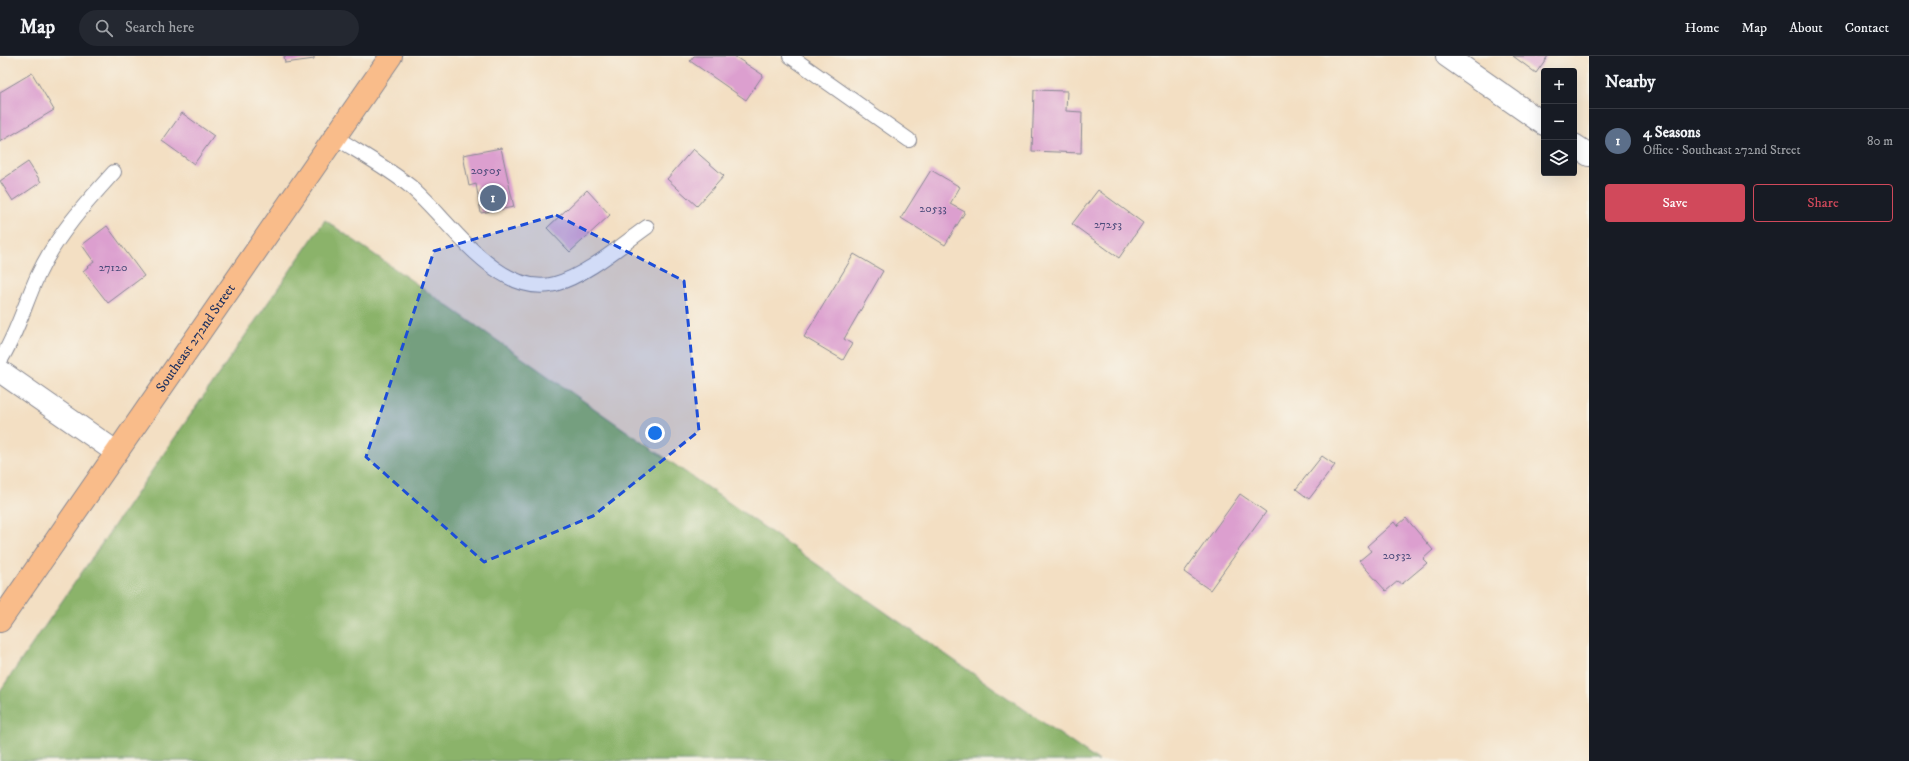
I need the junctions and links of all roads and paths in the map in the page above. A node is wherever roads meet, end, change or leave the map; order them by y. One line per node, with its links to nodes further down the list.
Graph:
1 (392, 56): 5 (main road, Southeast 272nd Street)
2 (790, 56): 6 (lane)
3 (1447, 56): 4 (street)
4 (1541, 122)
5 (335, 137): 10 (lane); 13 (main road, Southeast 272nd Street)
6 (909, 140)
7 (1577, 147): 8 (street)
8 (1589, 155)
9 (114, 172): 11 (lane)
10 (647, 227)
11 (0, 361)
12 (0, 371): 13 (street)
13 (116, 452): 14 (main road, Southeast 272nd Street)
14 (0, 621)

